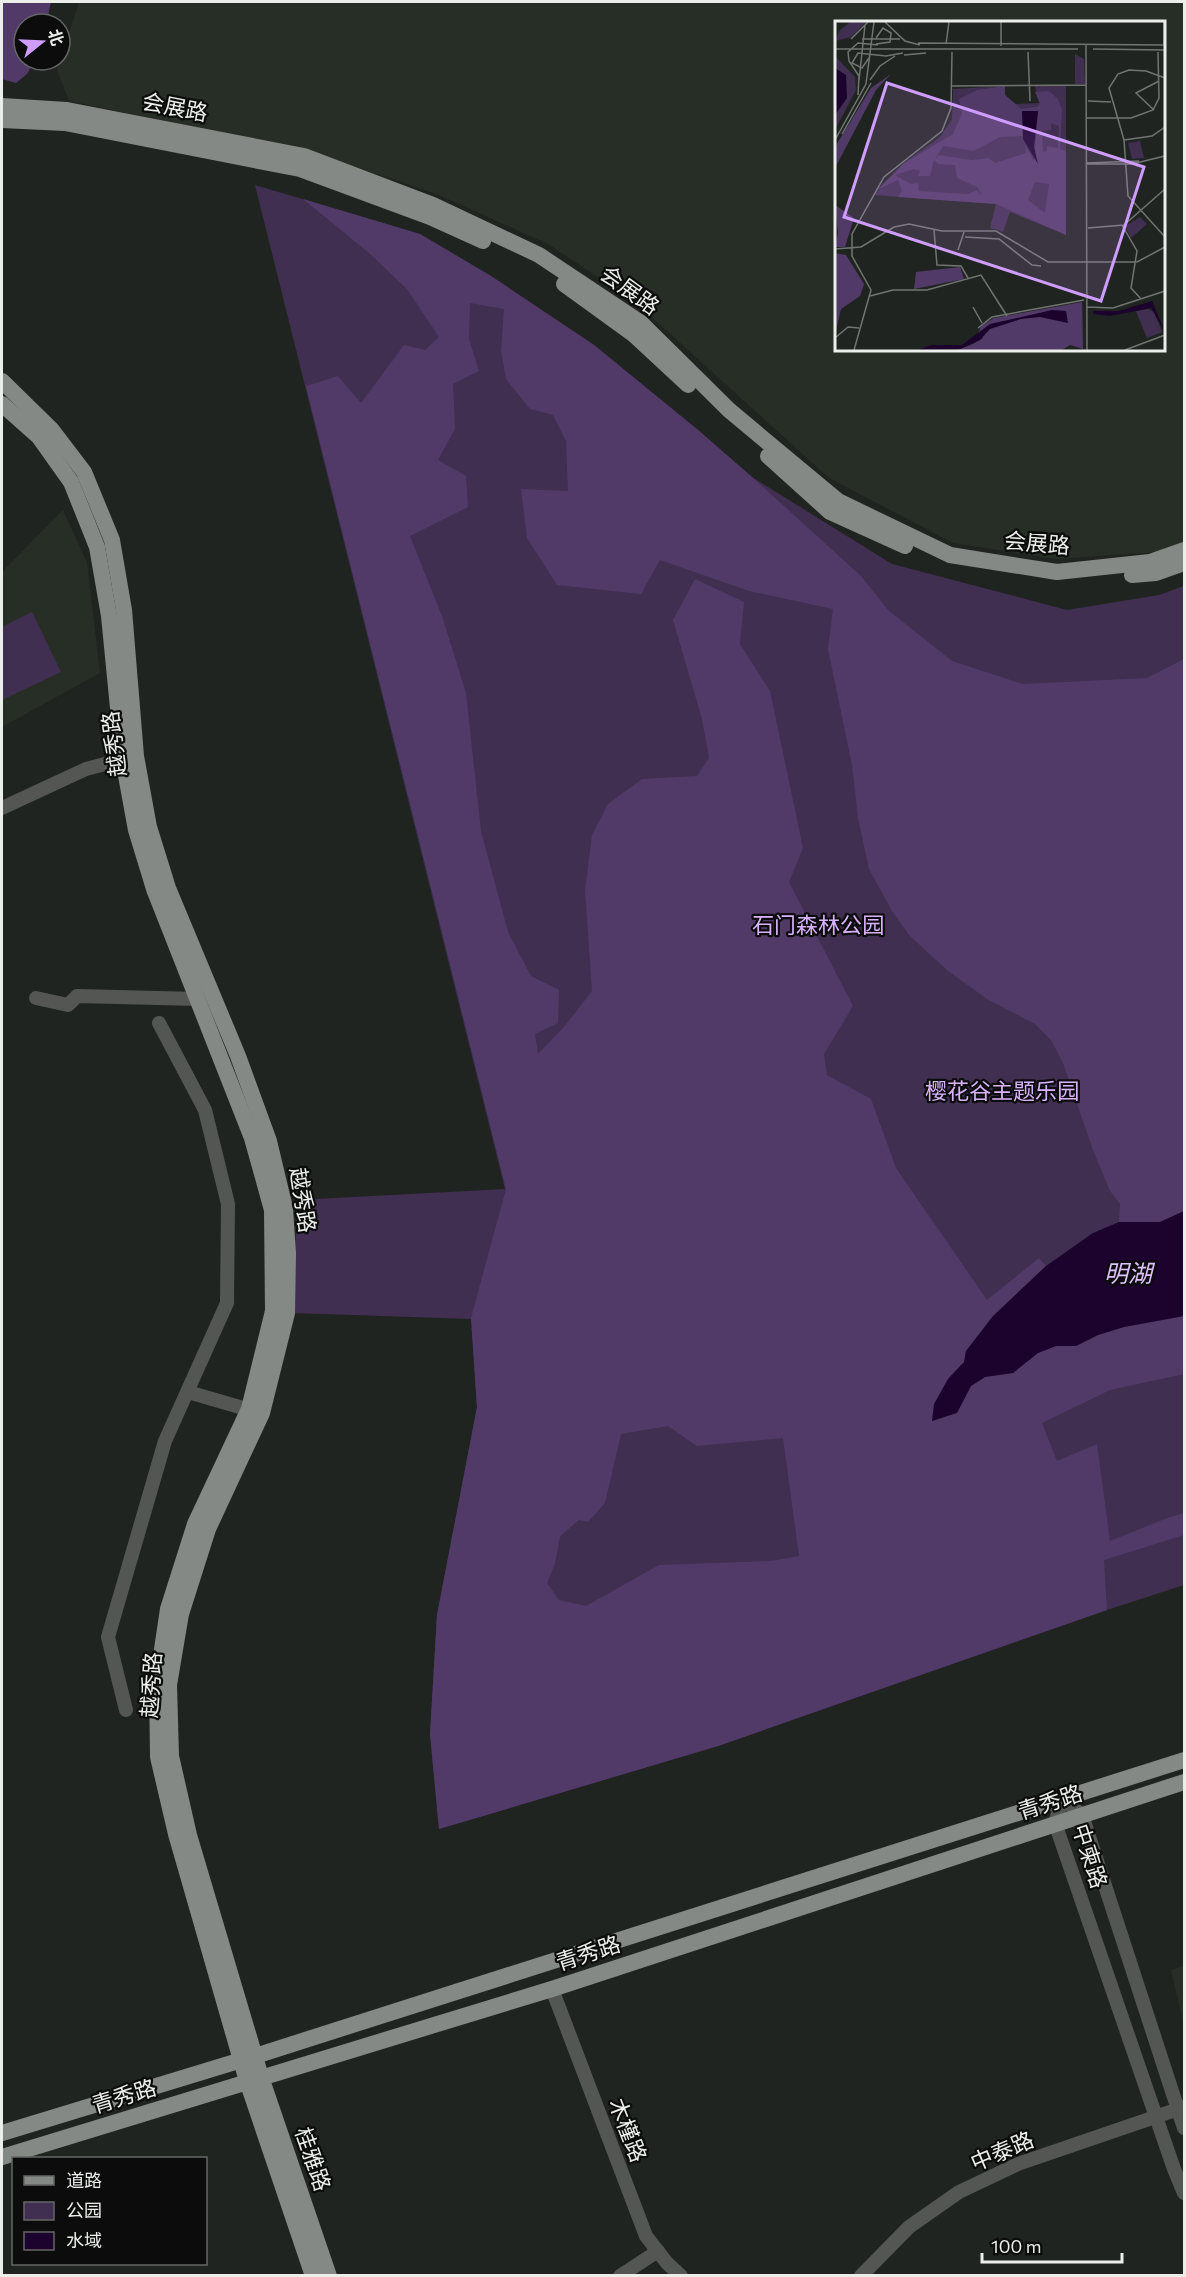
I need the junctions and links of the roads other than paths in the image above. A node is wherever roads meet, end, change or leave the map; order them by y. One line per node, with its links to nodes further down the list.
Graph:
1 (2, 106): 5 (main road, 会展路)
2 (2, 120): 6 (main road, 会展路)
3 (2, 381): 7 (main road, 越秀路)
4 (2, 404): 7 (main road, 越秀路)
5 (1185, 550)
6 (1185, 562)
7 (130, 757): 8 (street); 10 (main road, 越秀路); 13 (main road, 越秀路)
8 (2, 808)
9 (36, 998): 10 (street)
10 (198, 999): 13 (main road, 越秀路)
11 (159, 1023): 12 (street)
12 (188, 1392): 13 (street); 14 (street)
13 (255, 1411): 21 (main road, 越秀路)
14 (126, 1710)
15 (1185, 1760): 17 (main road, 青秀路)
16 (1185, 1782): 18 (main road, 青秀路)
17 (1063, 1799): 18 (street, 中柬路); 19 (street, 中柬路); 21 (main road, 青秀路)
18 (1082, 1815): 19 (main road, 青秀路); 23 (street, 中柬路)
19 (1055, 1823): 20 (main road, 青秀路); 24 (street, 中柬路)
20 (552, 1989): 22 (main road, 青秀路); 29 (street, 木槿路)
21 (248, 2058): 22 (main road, 桂雅路); 26 (main road, 青秀路)
22 (254, 2079): 27 (main road, 青秀路); 30 (main road, 桂雅路); 31 (main road, 桂雅路)
23 (1182, 2108): 24 (street, 中泰路); 25 (street, 中柬路)
24 (1157, 2117): 28 (street, 中柬路); 34 (street, 中泰路)
25 (1185, 2128)
26 (2, 2133)
27 (2, 2157)
28 (1185, 2193)
29 (658, 2251): 32 (street); 33 (street, 木槿路)
30 (313, 2276)
31 (328, 2276)
32 (620, 2276)
33 (681, 2276)
34 (861, 2276)

